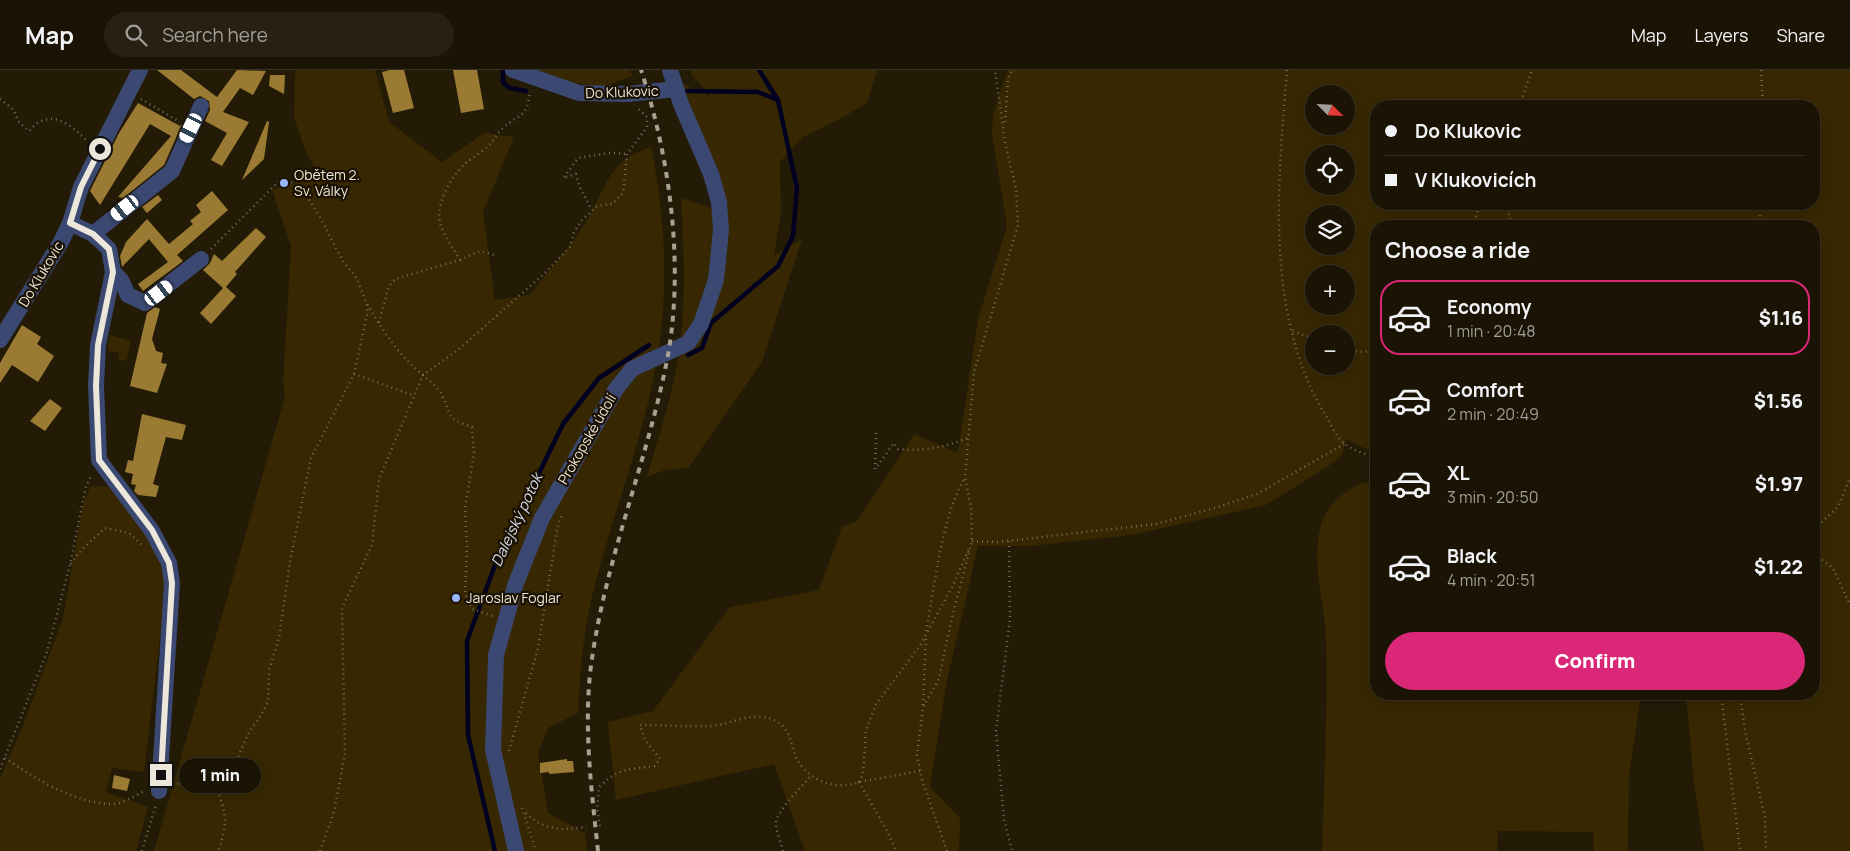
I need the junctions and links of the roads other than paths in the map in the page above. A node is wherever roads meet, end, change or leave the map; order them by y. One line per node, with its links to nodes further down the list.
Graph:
1 (140, 70): 6 (street, Do Klukovic)
2 (513, 70): 4 (street, Do Klukovic)
3 (670, 70): 4 (street, Prokopské údolí)
4 (676, 89): 12 (street, Prokopské údolí)
5 (201, 106): 7 (street)
6 (70, 223): 7 (street); 10 (street, Do Klukovic)
7 (93, 234): 9 (street)
8 (201, 259): 9 (street)
9 (113, 272): 11 (street)
10 (0, 340)
11 (159, 791)
12 (516, 851)

